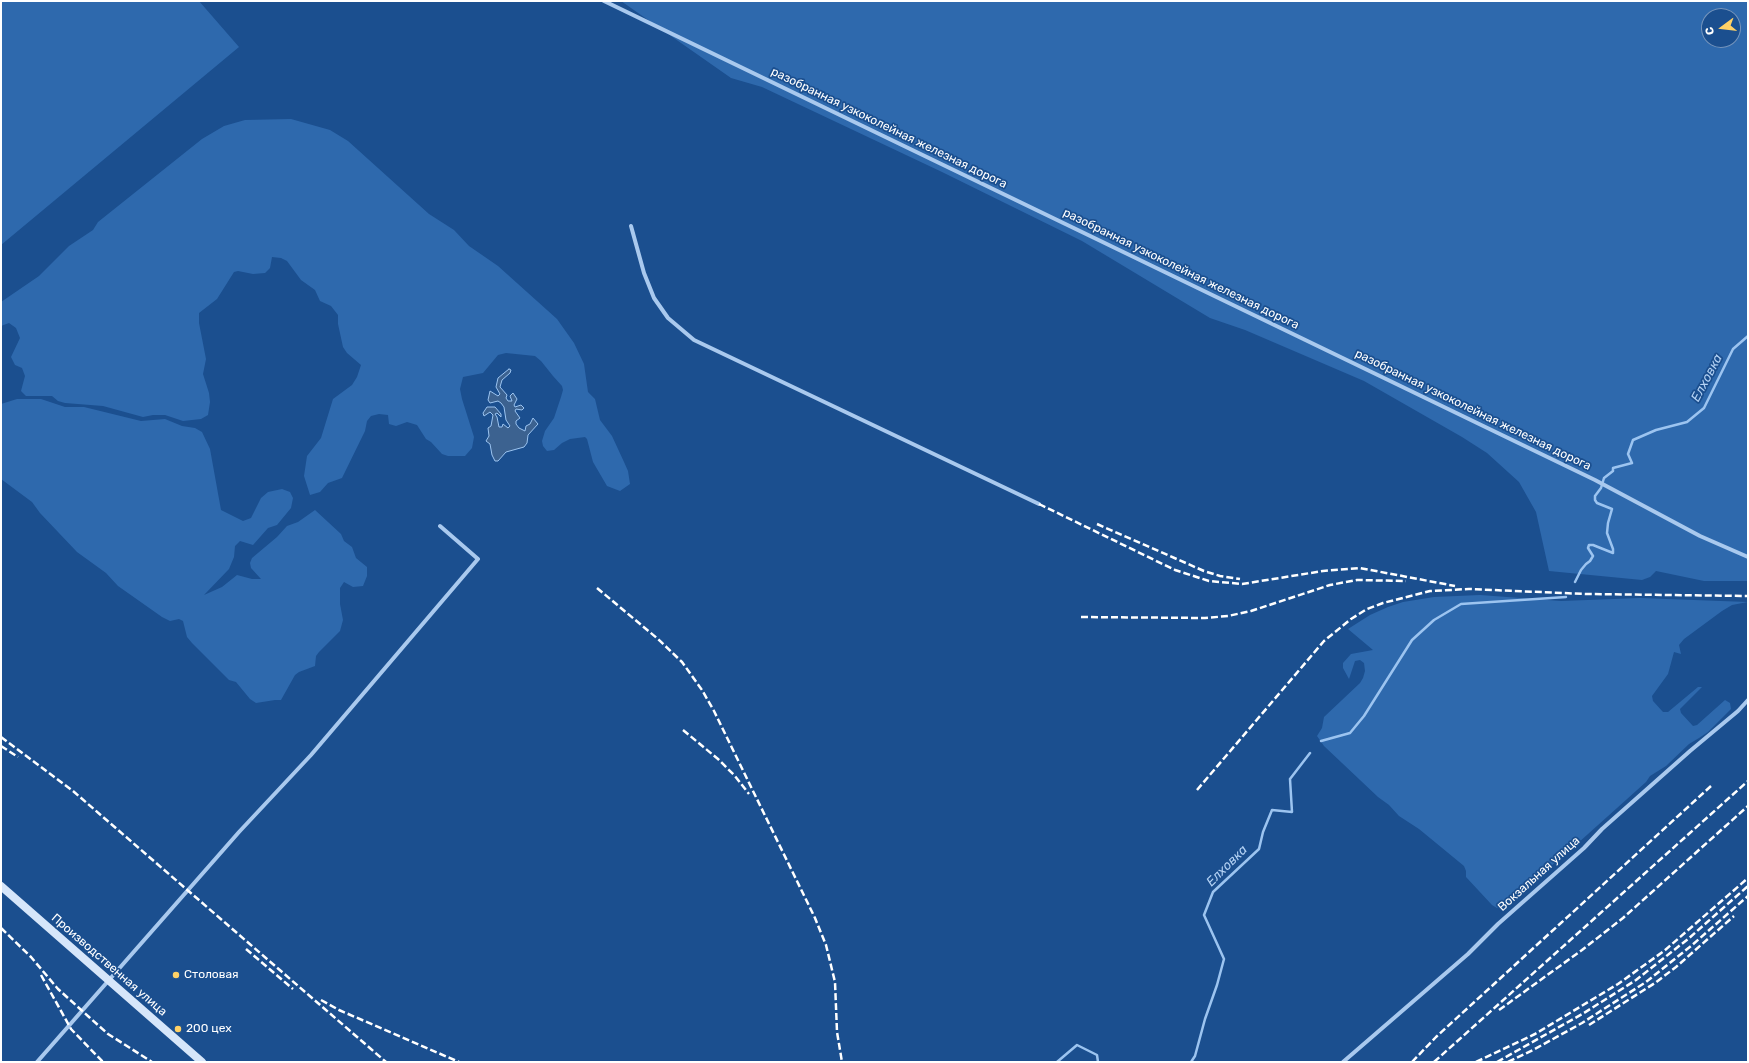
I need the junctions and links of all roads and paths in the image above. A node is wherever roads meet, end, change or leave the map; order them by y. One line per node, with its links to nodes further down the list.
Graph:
1 (604, 1): 5 (street, разобранная узкоколейная железная дорога)
2 (631, 226): 3 (street)
3 (1039, 504)
4 (440, 526): 8 (street)
5 (1748, 557)
6 (1748, 700): 11 (street, Вокзальная улица)
7 (1, 886): 8 (main road, Производственная улица)
8 (109, 980): 9 (street); 10 (main road, Производственная улица)
9 (37, 1062)
10 (202, 1062)
11 (1343, 1062)

